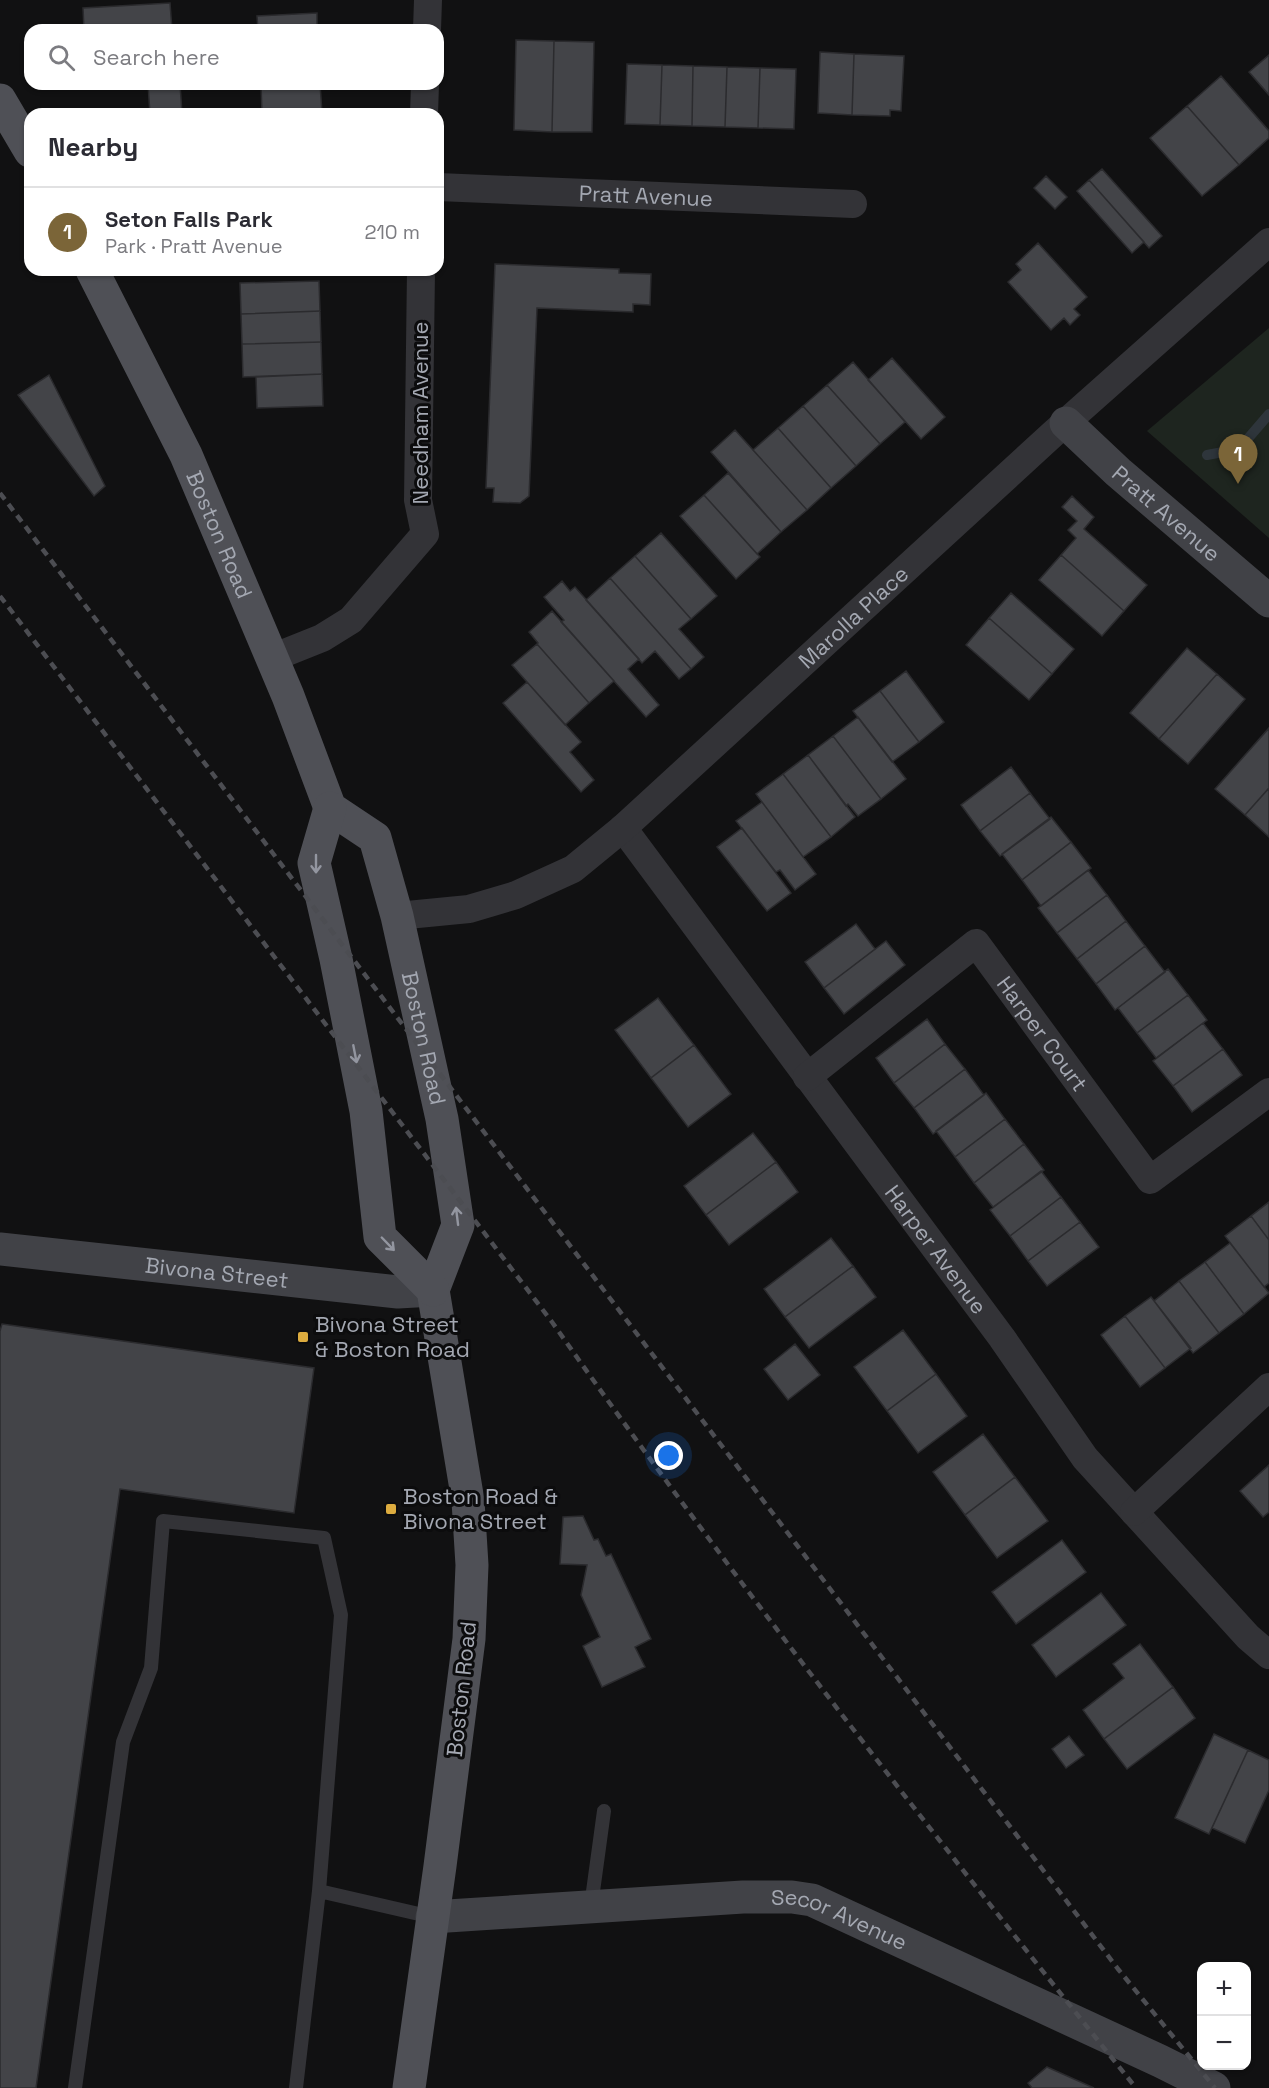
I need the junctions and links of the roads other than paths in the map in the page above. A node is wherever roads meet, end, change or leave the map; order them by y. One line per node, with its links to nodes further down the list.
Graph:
1 (428, 0): 2 (street)
2 (427, 24)
3 (425, 90): 5 (street)
4 (0, 100): 6 (main road)
5 (424, 108)
6 (24, 141)
7 (444, 187): 8 (street, Pratt Avenue)
8 (854, 204)
9 (1269, 242): 12 (street, Marolla Place)
10 (95, 276): 14 (main road, Boston Road)
11 (421, 276): 14 (street, Needham Avenue)
12 (1066, 423): 13 (street, Pratt Avenue); 16 (street, Marolla Place)
13 (1269, 601)
14 (272, 658): 15 (main road, Boston Road)
15 (330, 808): 17 (main road, Boston Road); 21 (main road, one-way to 21)
16 (623, 828): 17 (street, Marolla Place); 18 (street, Harper Avenue)
17 (397, 916): 21 (main road, Boston Road, one-way to 17)
18 (807, 1077): 19 (street, Harper Court); 23 (street, Harper Avenue)
19 (1269, 1092)
20 (0, 1249): 21 (street, Bivona Street)
21 (433, 1290): 28 (main road, Boston Road)
22 (1269, 1388): 23 (street)
23 (1134, 1512): 24 (street, Harper Avenue)
24 (1269, 1654)
25 (604, 1811): 27 (lane)
26 (319, 1891): 28 (lane); 29 (lane); 30 (lane)
27 (591, 1906): 28 (street, Secor Avenue); 32 (street, Secor Avenue)
28 (432, 1917): 31 (main road, Boston Road)
29 (75, 2088)
30 (296, 2088)
31 (409, 2088)
32 (1214, 2088)

